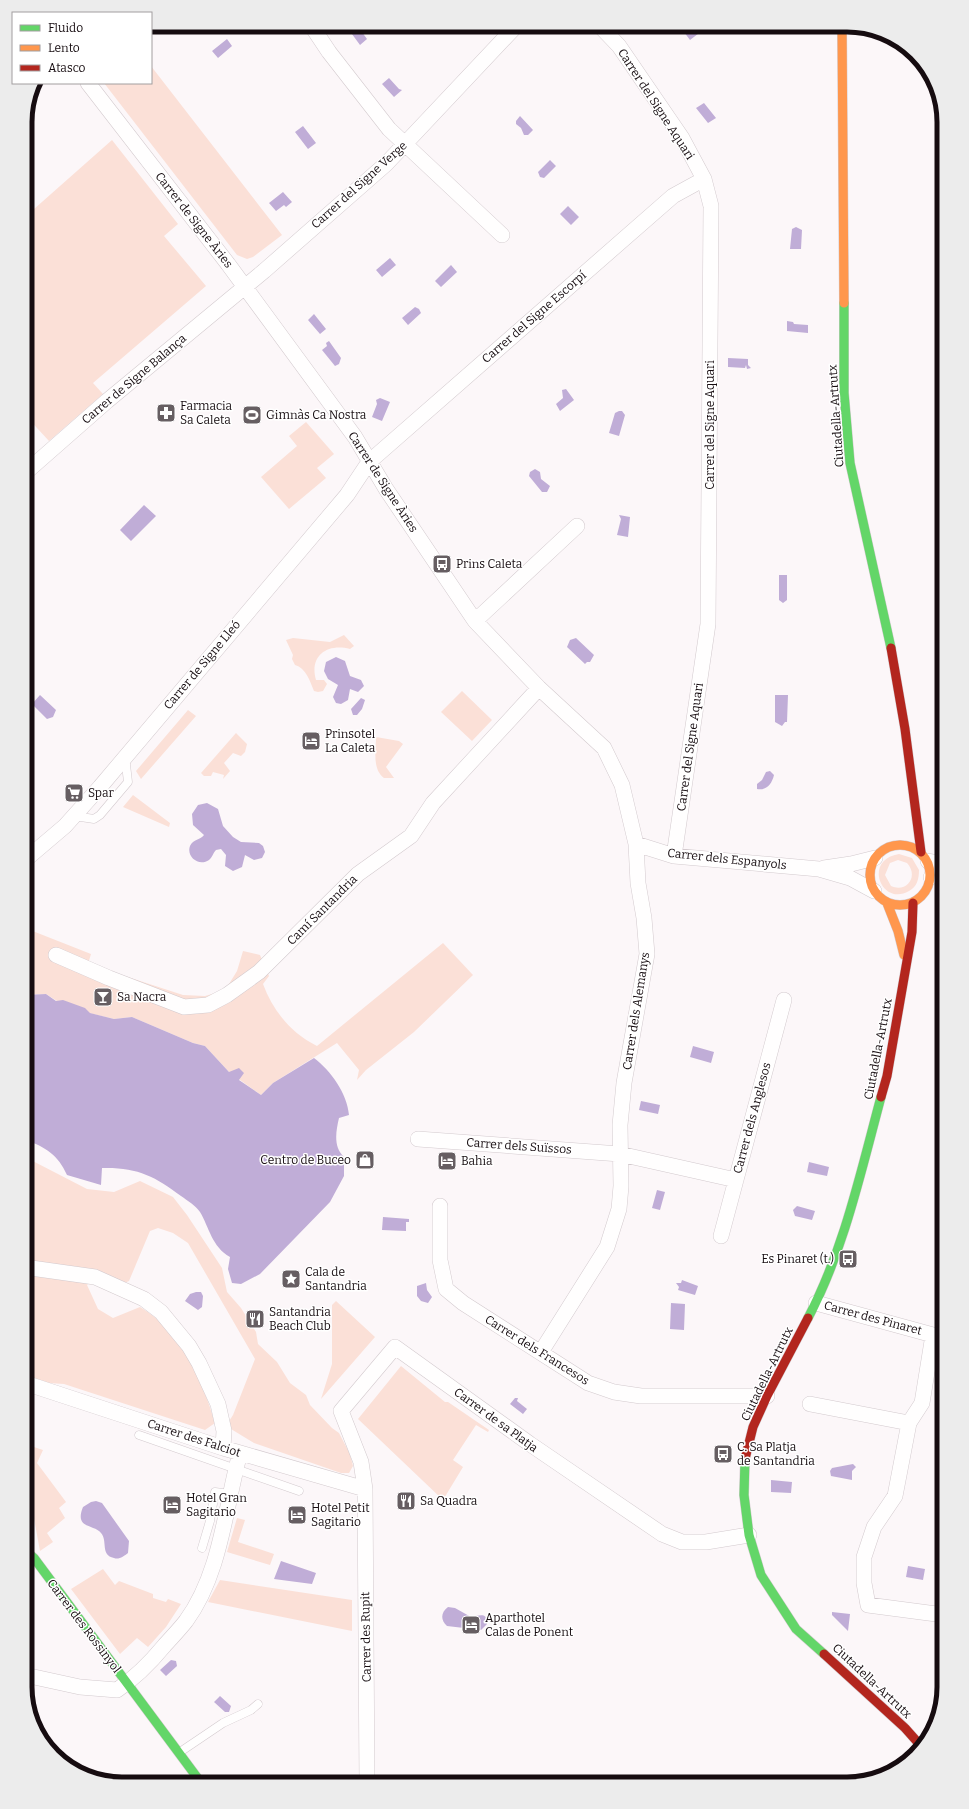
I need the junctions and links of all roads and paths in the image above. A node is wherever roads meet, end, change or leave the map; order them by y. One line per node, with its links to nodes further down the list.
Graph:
1 (316, 32): 6 (street)
2 (510, 32): 6 (street, Carrer del Signe Verge)
3 (606, 32): 7 (street, Carrer del Signe Aquari)
4 (842, 32): 15 (main road, Ciutadella-Artrutx)
5 (89, 84): 9 (street, Carrer de Signe Àries)
6 (405, 144): 8 (street); 9 (street, Carrer del Signe Verge)
7 (704, 178): 10 (street, Carrer del Signe Escorpí); 19 (street, Carrer del Signe Aquari)
8 (502, 235)
9 (245, 286): 10 (street, Carrer de Signe Àries); 11 (street, Carrer de Signe Balança)
10 (369, 462): 13 (street, Carrer de Signe Àries); 18 (street, Carrer de Signe Lleó)
11 (32, 467)
12 (577, 526): 13 (street)
13 (475, 621): 14 (street, Carrer de Signe Àries)
14 (539, 688): 17 (street, Carrer de Signe Àries); 29 (street, Camí Santandria)
15 (913, 800): 16 (main road); 20 (main road, Ciutadella-Artrutx)
16 (909, 818)
17 (636, 844): 19 (street, Carrer dels Espanyols); 33 (street, Carrer dels Alemanys)
18 (32, 854)
19 (674, 856): 23 (street, Carrer dels Espanyols)
20 (924, 857): 21 (main road); 22 (street); 25 (main road)
21 (875, 858): 23 (street, Carrer dels Espanyols); 26 (main road)
22 (937, 862)
23 (819, 869): 26 (street, Carrer dels Espanyols)
24 (937, 873): 25 (street)
25 (931, 877): 28 (main road)
26 (874, 891): 27 (main road)
27 (887, 903): 28 (main road); 30 (main road)
28 (913, 903): 30 (main road, Ciutadella-Artrutx)
29 (56, 955)
30 (906, 961): 38 (main road, Ciutadella-Artrutx)
31 (784, 1000): 34 (street, Carrer dels Anglesos)
32 (418, 1139): 33 (street, Carrer dels Suïssos)
33 (620, 1154): 34 (street, Carrer dels Suïssos); 39 (street, Carrer dels Alemanys)
34 (736, 1180): 36 (street, Carrer dels Anglesos)
35 (440, 1206): 39 (street, Carrer dels Francesos)
36 (721, 1236)
37 (32, 1268): 45 (street, Carrer des Falciot)
38 (816, 1303): 41 (main road, Ciutadella-Artrutx); 43 (street, Carrer des Pinaret)
39 (541, 1352): 41 (street, Carrer dels Francesos)
40 (32, 1385): 45 (street, Carrer des Falciot)
41 (767, 1396): 51 (main road, Ciutadella-Artrutx)
42 (810, 1404): 43 (street)
43 (909, 1424): 54 (street, Carrer des Pinaret)
44 (139, 1435): 47 (lane)
45 (223, 1448): 46 (street, Carrer des Falciot)
46 (240, 1453): 47 (street, Carrer des Rossinyol); 48 (street, Carrer des Falciot)
47 (236, 1469): 49 (lane); 50 (street, Carrer des Rossinyol)
48 (365, 1489): 51 (street, Carrer de sa Platja); 61 (street, Carrer des Rupit)
49 (300, 1491)
50 (230, 1494): 52 (lane); 56 (street, Carrer des Rossinyol)
51 (749, 1535): 58 (main road, Ciutadella-Artrutx)
52 (202, 1548)
53 (32, 1556): 56 (main road, Carrer des Rossinyol)
54 (937, 1614)
55 (32, 1677): 56 (street)
56 (119, 1687): 60 (main road, Carrer des Rossinyol)
57 (258, 1704): 59 (lane)
58 (918, 1742)
59 (183, 1750)
60 (196, 1777)
61 (367, 1777)

